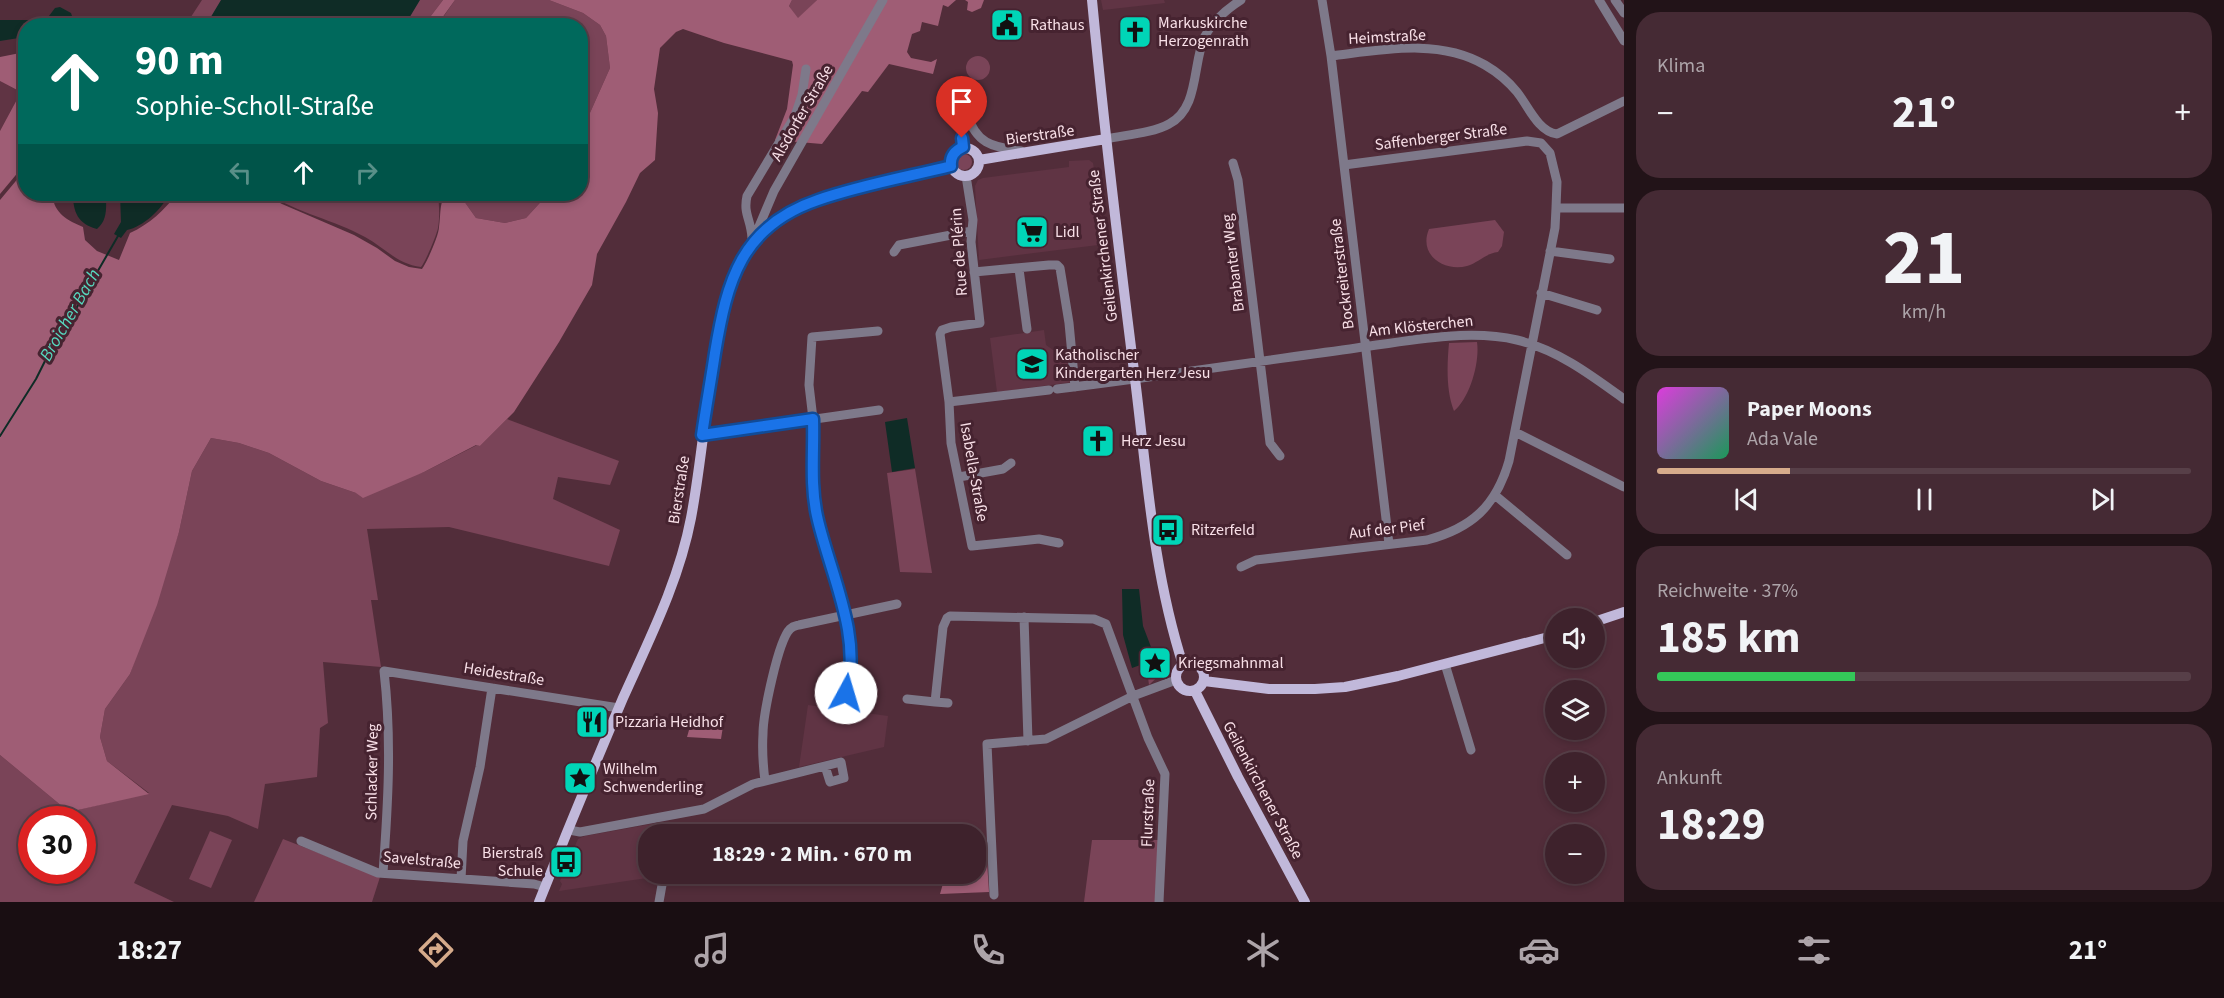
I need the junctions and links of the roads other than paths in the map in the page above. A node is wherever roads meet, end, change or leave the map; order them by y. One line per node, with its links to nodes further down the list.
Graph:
1 (883, 0): 24 (street, Alsdorfer Straße)
2 (1092, 0): 12 (main road, Geilenkirchener Straße)
3 (1241, 0): 12 (street)
4 (1323, 0): 9 (street, Bockreiterstraße)
5 (1599, 0): 8 (street)
6 (1615, 0): 7 (street)
7 (1624, 13)
8 (1624, 41)
9 (1331, 56): 11 (street, Heimstraße); 18 (street, Bockreiterstraße)
10 (806, 69): 24 (street)
11 (1624, 101)
12 (1106, 140): 15 (main road, Bierstraße); 37 (main road, Geilenkirchener Straße)
13 (1541, 143): 18 (street, Saffenberger Straße); 21 (street, Auf der Pief)
14 (963, 147): 15 (street); 16 (main road); 19 (main road)
15 (1029, 152): 16 (main road, Bierstraße)
16 (979, 160): 20 (main road)
17 (1233, 163): 36 (street, Brabanter Weg)
18 (1344, 165): 35 (street, Bockreiterstraße)
19 (951, 166): 20 (main road); 24 (main road, Bierstraße)
20 (966, 176): 23 (street, Rue de Plérin)
21 (1556, 208): 22 (street); 25 (street, Auf der Pief)
22 (1624, 208)
23 (972, 231): 26 (street); 29 (street, Rue de Plérin)
24 (752, 243): 44 (main road, Bierstraße)
25 (1550, 251): 27 (street); 30 (street, Auf der Pief)
26 (894, 252)
27 (1610, 259)
28 (1019, 269): 29 (street); 32 (street); 38 (street)
29 (974, 272): 40 (street, Rue de Plérin)
30 (1541, 293): 31 (street); 34 (street, Auf der Pief)
31 (1597, 310)
32 (1027, 329)
33 (878, 331): 42 (street)
34 (1533, 344): 35 (street, Am Klösterchen); 39 (street, Am Klösterchen); 43 (street, Auf der Pief)
35 (1366, 347): 36 (street, Am Klösterchen); 51 (street, Bockreiterstraße)
36 (1260, 361): 37 (street, Am Klösterchen); 45 (street, Brabanter Weg)
37 (1135, 379): 38 (street, Am Klösterchen); 61 (main road, Geilenkirchener Straße)
38 (1075, 387): 40 (street, Am Klösterchen)
39 (1624, 399)
40 (949, 402): 47 (street, Isabella-Straße)
41 (879, 410): 42 (street)
42 (813, 419): 44 (street); 56 (street)
43 (1515, 432): 48 (street); 49 (street, Auf der Pief)
44 (702, 435): 72 (main road, Bierstraße)
45 (1280, 456)
46 (1011, 463): 47 (street)
47 (959, 477): 50 (street, Isabella-Straße)
48 (1624, 488)
49 (1496, 496): 51 (street, Auf der Pief); 52 (street)
50 (1059, 543)
51 (1389, 544): 53 (street, Auf der Pief)
52 (1567, 555)
53 (1240, 567)
54 (897, 604): 56 (street)
55 (1624, 612): 58 (main road)
56 (845, 614): 69 (street); 76 (street)
57 (1024, 617): 67 (street, Flurstraße); 70 (street); 73 (street)
58 (1605, 618)
59 (1545, 638): 60 (main road)
60 (1444, 664): 64 (main road); 74 (street)
61 (1184, 665): 63 (main road); 64 (main road)
62 (384, 671): 65 (street, Heidestraße); 79 (street, Schlacker Weg)
63 (1176, 680): 66 (main road); 67 (street)
64 (1204, 681): 66 (main road)
65 (492, 688): 72 (street, Heidestraße); 80 (street)
66 (1195, 691): 87 (main road, Geilenkirchener Straße)
67 (1133, 696): 73 (street); 86 (street, Flurstraße)
68 (908, 699): 70 (street)
69 (842, 702)
70 (935, 702): 71 (street)
71 (948, 704)
72 (619, 708): 77 (main road, Bierstraße)
73 (1028, 741): 83 (street)
74 (1472, 750)
75 (825, 766): 76 (street)
76 (765, 781): 77 (street)
77 (569, 830): 82 (main road, Bierstraße)
78 (301, 841): 79 (street, Savelstraße)
79 (383, 873): 80 (street, Savelstraße)
80 (461, 879): 82 (street, Savelstraße)
81 (662, 885): 85 (street)
82 (545, 887): 84 (main road, Bierstraße)
83 (994, 895)
84 (539, 902)
85 (658, 902)
86 (1159, 902)
87 (1305, 902)

